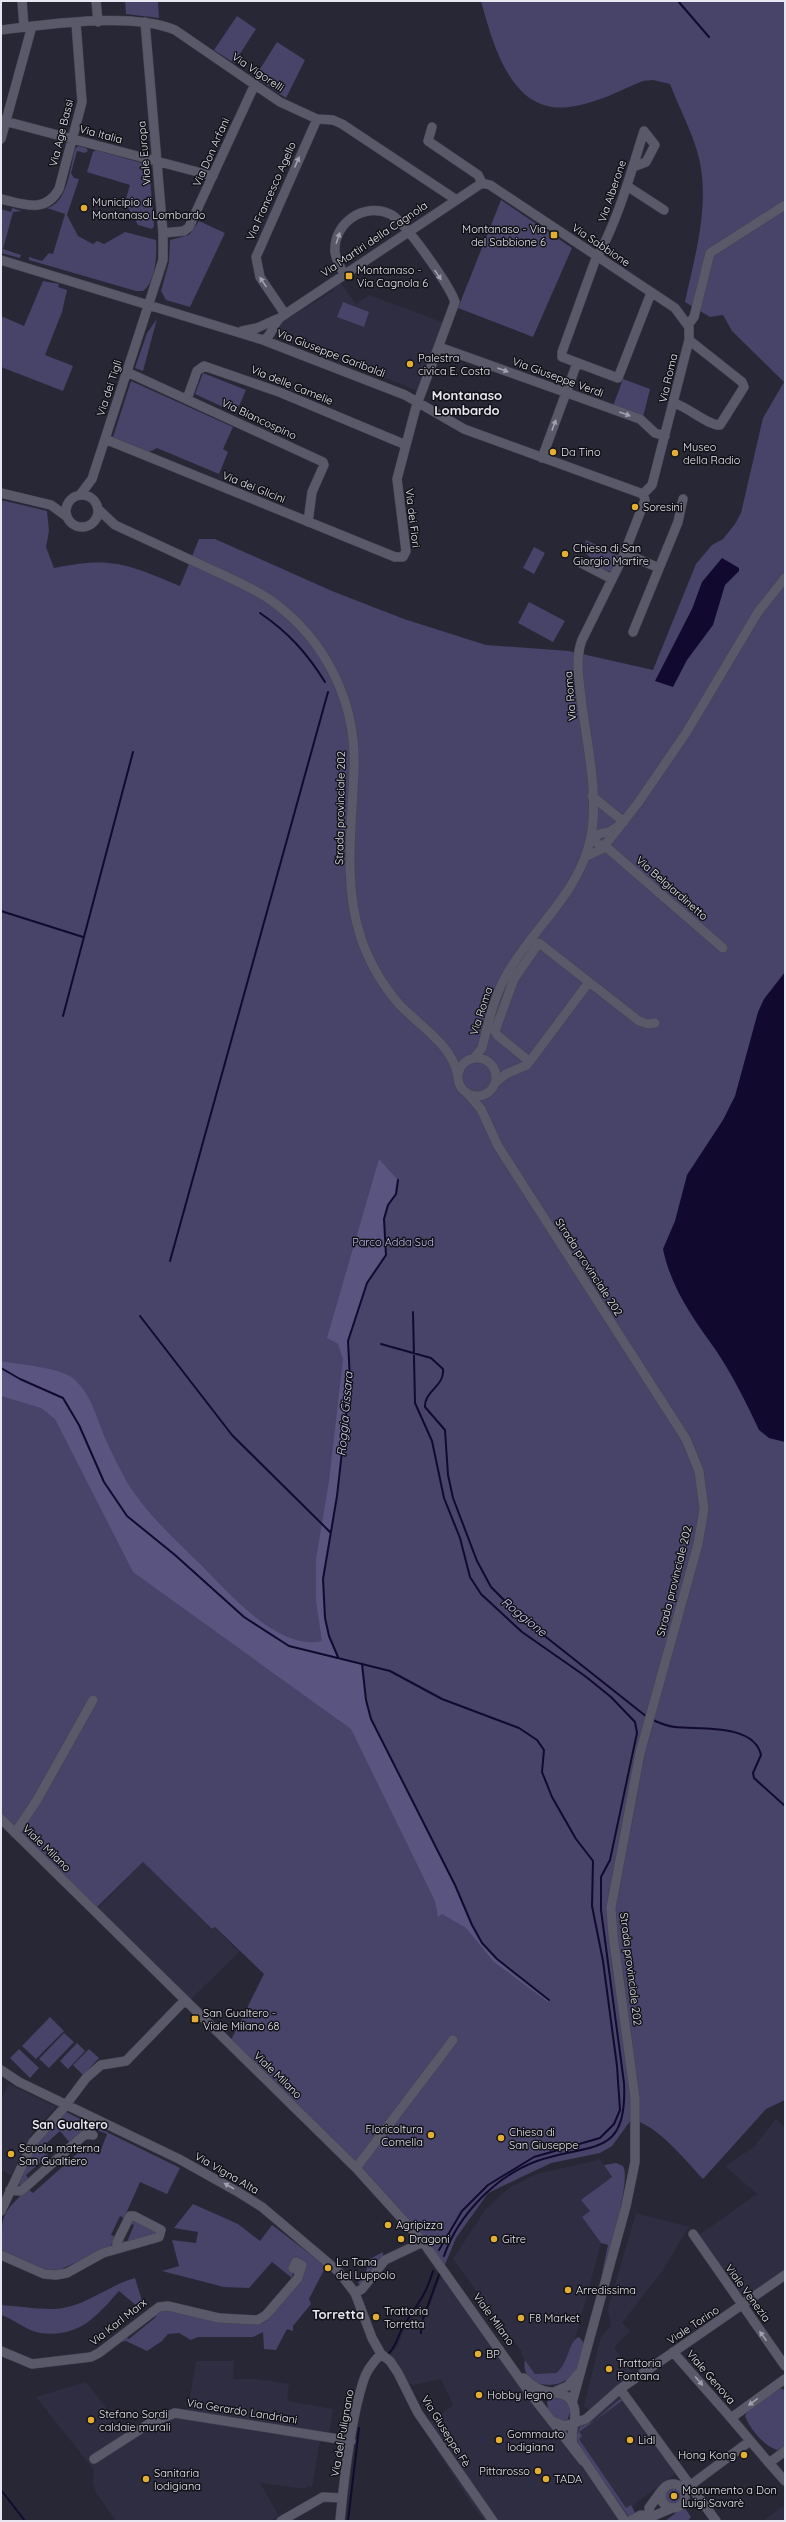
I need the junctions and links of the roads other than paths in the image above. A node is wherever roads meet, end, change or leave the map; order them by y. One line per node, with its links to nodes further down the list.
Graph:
1 (22, 1): 6 (street)
2 (96, 1): 3 (street)
3 (98, 22): 4 (street, Via Vigorelli); 5 (street, Via Vigorelli)
4 (145, 22): 8 (street, Via Vigorelli); 14 (street, Viale Europa)
5 (76, 23): 6 (street, Via Vigorelli); 12 (street, Via Age Bassi)
6 (28, 27): 7 (street, Via Vigorelli); 10 (street)
7 (1, 30)
8 (255, 84): 9 (street, Via Vigorelli); 16 (street, Via Don Arfani)
9 (317, 119): 20 (street, Via Vigorelli); 30 (street, Via Francesco Agello, one-way to 9)
10 (3, 121): 12 (street, Via Italia); 13 (street)
11 (432, 127): 17 (street)
12 (73, 138): 14 (street, Via Italia); 19 (street, Via Age Bassi)
13 (1, 139)
14 (156, 160): 16 (street, Via Italia); 24 (street, Viale Europa)
15 (633, 166): 15 (street, Via Alberone); 18 (street, Via Alberone)
16 (213, 176): 24 (street, Via Don Arfani)
17 (482, 183): 20 (street, Via Martiri della Cagnola); 25 (street, Via Sabbione)
18 (628, 186): 22 (street); 25 (street, Via Alberone)
19 (1, 199)
20 (455, 199): 23 (street, Via Martiri della Cagnola)
21 (785, 204): 31 (street)
22 (664, 210)
23 (408, 231): 27 (street, Via Martiri della Cagnola); 27 (street, one-way to 23); 38 (street, Via dei Fiori, one-way to 38)
24 (163, 233): 29 (street, Viale Europa)
25 (598, 257): 28 (street, Via Sabbione); 39 (street, Via Alberone)
26 (1, 260): 29 (street, Via Giuseppe Garibaldi)
27 (344, 274): 30 (street, Via Martiri della Cagnola)
28 (651, 293): 31 (street, Via Sabbione); 39 (street)
29 (150, 304): 33 (street, Via Giuseppe Garibaldi); 40 (street, Via dei Tigli)
30 (283, 316): 32 (street, Via Martiri della Cagnola); 34 (street)
31 (688, 325): 36 (street)
32 (263, 326): 33 (street, Via Martiri della Cagnola); 35 (street)
33 (237, 331): 35 (street, Via Giuseppe Garibaldi)
34 (271, 332): 35 (street); 37 (street)
35 (263, 340): 37 (street, Via Giuseppe Garibaldi)
36 (689, 340): 44 (street, Via Roma); 44 (street)
37 (282, 347): 43 (street, Via Giuseppe Garibaldi)
38 (439, 347): 41 (street, Via Giuseppe Verdi, one-way to 41); 43 (street, Via dei Fiori)
39 (577, 363): 41 (street)
40 (127, 372): 42 (street, Via Biancospino); 46 (street, Via dei Tigli)
41 (566, 393): 45 (street, Via Giuseppe Verdi, one-way to 45); 48 (street, one-way to 41)
42 (187, 399): 47 (street, Via delle Camelie); 59 (street, Via Biancospino)
43 (418, 402): 47 (street, Via dei Fiori); 48 (street, Via Giuseppe Garibaldi)
44 (674, 403): 45 (street, Via Roma)
45 (665, 436): 51 (street, Via Roma)
46 (105, 439): 49 (street, Via dei Tigli); 59 (street, Via dei Glicini)
47 (406, 445): 63 (street, Via dei Fiori)
48 (542, 458): 51 (street, Via Giuseppe Garibaldi)
49 (92, 479): 52 (street, Via dei Tigli); 54 (street, Via dei Tigli)
50 (1, 493): 56 (street, Strada provinciale 202)
51 (643, 494): 62 (street, Via Roma)
52 (80, 495): 54 (street); 55 (street, Strada provinciale 202)
53 (683, 498): 65 (street)
54 (94, 500): 57 (street, Strada provinciale 202)
55 (68, 502): 56 (street, Strada provinciale 202); 58 (street)
56 (47, 504): 58 (street, Strada provinciale 202)
57 (98, 509): 60 (street); 61 (street, Strada provinciale 202)
58 (66, 516): 60 (street, Strada provinciale 202)
59 (308, 522): 63 (street, Via dei Glicini)
60 (91, 525): 61 (street, Strada provinciale 202)
61 (115, 525): 77 (street, Strada provinciale 202)
62 (624, 554): 65 (street); 67 (street, Via Roma)
63 (395, 557)
64 (581, 563): 67 (street)
65 (660, 568): 68 (street)
66 (785, 578): 70 (street)
67 (612, 579): 69 (street, Via Roma)
68 (633, 632)
69 (592, 796): 70 (street); 71 (street, Via Roma)
70 (624, 822): 71 (street); 72 (street)
71 (595, 835): 72 (street, Via Belgiardinetto); 73 (street, Via Roma)
72 (605, 846): 73 (street); 74 (street, Via Belgiardinetto)
73 (585, 857): 78 (street, Via Roma)
74 (723, 948)
75 (589, 982): 76 (street); 80 (street); 80 (street)
76 (655, 1024)
77 (440, 1044): 79 (street, Strada provinciale 202); 83 (street, Strada provinciale 202)
78 (483, 1044): 79 (street, Via Roma); 81 (street, Via Roma)
79 (473, 1059): 81 (street, Strada provinciale 202); 83 (street)
80 (529, 1061): 82 (street)
81 (491, 1065): 82 (street, Strada provinciale 202); 84 (street)
82 (510, 1073): 84 (street)
83 (458, 1076): 86 (street, Strada provinciale 202)
84 (495, 1083): 85 (street)
85 (488, 1092): 86 (street); 87 (street)
86 (468, 1094): 87 (street, Strada provinciale 202)
87 (484, 1117): 113 (street, Strada provinciale 202)
88 (93, 1700): 90 (street)
89 (1, 1819): 90 (street, Viale Milano)
90 (15, 1833): 91 (street, Viale Milano)
91 (186, 2000): 94 (street); 98 (street, Viale Milano)
92 (453, 2040): 98 (street)
93 (1, 2070): 95 (street, Via Vigna Alta)
94 (76, 2091): 95 (street); 96 (street)
95 (65, 2105): 96 (street, Via Vigna Alta); 99 (street)
96 (79, 2112): 107 (street, Via Vigna Alta, one-way to 96)
97 (94, 2135): 99 (street)
98 (356, 2168): 102 (street, Viale Milano)
99 (10, 2190): 100 (street)
100 (1, 2211)
101 (693, 2234): 108 (street, Viale Venezia)
102 (423, 2242): 107 (street); 114 (street, Viale Milano)
103 (117, 2249): 103 (street); 104 (street)
104 (1, 2256)
105 (300, 2271): 109 (street, Via Karl Marx)
106 (785, 2275): 108 (street, Viale Torino)
107 (354, 2293): 111 (street, Via Vigna Alta)
108 (742, 2306): 110 (street, Viale Torino); 112 (street, Viale Venezia, one-way to 108)
109 (1, 2351)
110 (673, 2352): 116 (street, Viale Torino); 121 (street, Viale Genova, one-way to 121)
111 (381, 2354): 124 (street, Via del Pulignano); 138 (street, Via Giuseppe Fè)
112 (785, 2366)
113 (581, 2367): 117 (street); 118 (street, Strada provinciale 202)
114 (515, 2369): 117 (street, Viale Milano); 120 (street, Viale Milano)
115 (785, 2379): 121 (street, one-way to 121)
116 (620, 2389): 119 (street, Viale Torino); 131 (street)
117 (554, 2391): 118 (street, Viale Milano); 120 (street)
118 (574, 2406): 119 (street); 123 (street, Viale Milano)
119 (595, 2410): 123 (street, Viale Torino)
120 (544, 2411): 122 (street, Viale Milano)
121 (731, 2418): 125 (street, Viale Genova)
122 (551, 2420): 123 (street); 128 (street, Viale Milano)
123 (573, 2423): 128 (street, Viale Milano)
124 (351, 2441): 127 (street, Via Gerardo Landriani); 133 (street, Via del Pulignano)
125 (750, 2441): 129 (street, Viale Genova); 131 (street)
126 (785, 2452): 129 (street)
127 (94, 2459)
128 (583, 2461): 139 (street, Viale Milano)
129 (769, 2463): 130 (street)
130 (785, 2481)
131 (687, 2487): 132 (street); 134 (street); 141 (street)
132 (662, 2490): 134 (street); 135 (street)
133 (342, 2498): 136 (street); 137 (street, Via del Pulignano)
134 (672, 2508): 135 (street)
135 (647, 2519): 140 (street)
136 (281, 2521)
137 (340, 2521)
138 (493, 2521)
139 (625, 2521)
140 (630, 2521)
141 (716, 2521)

